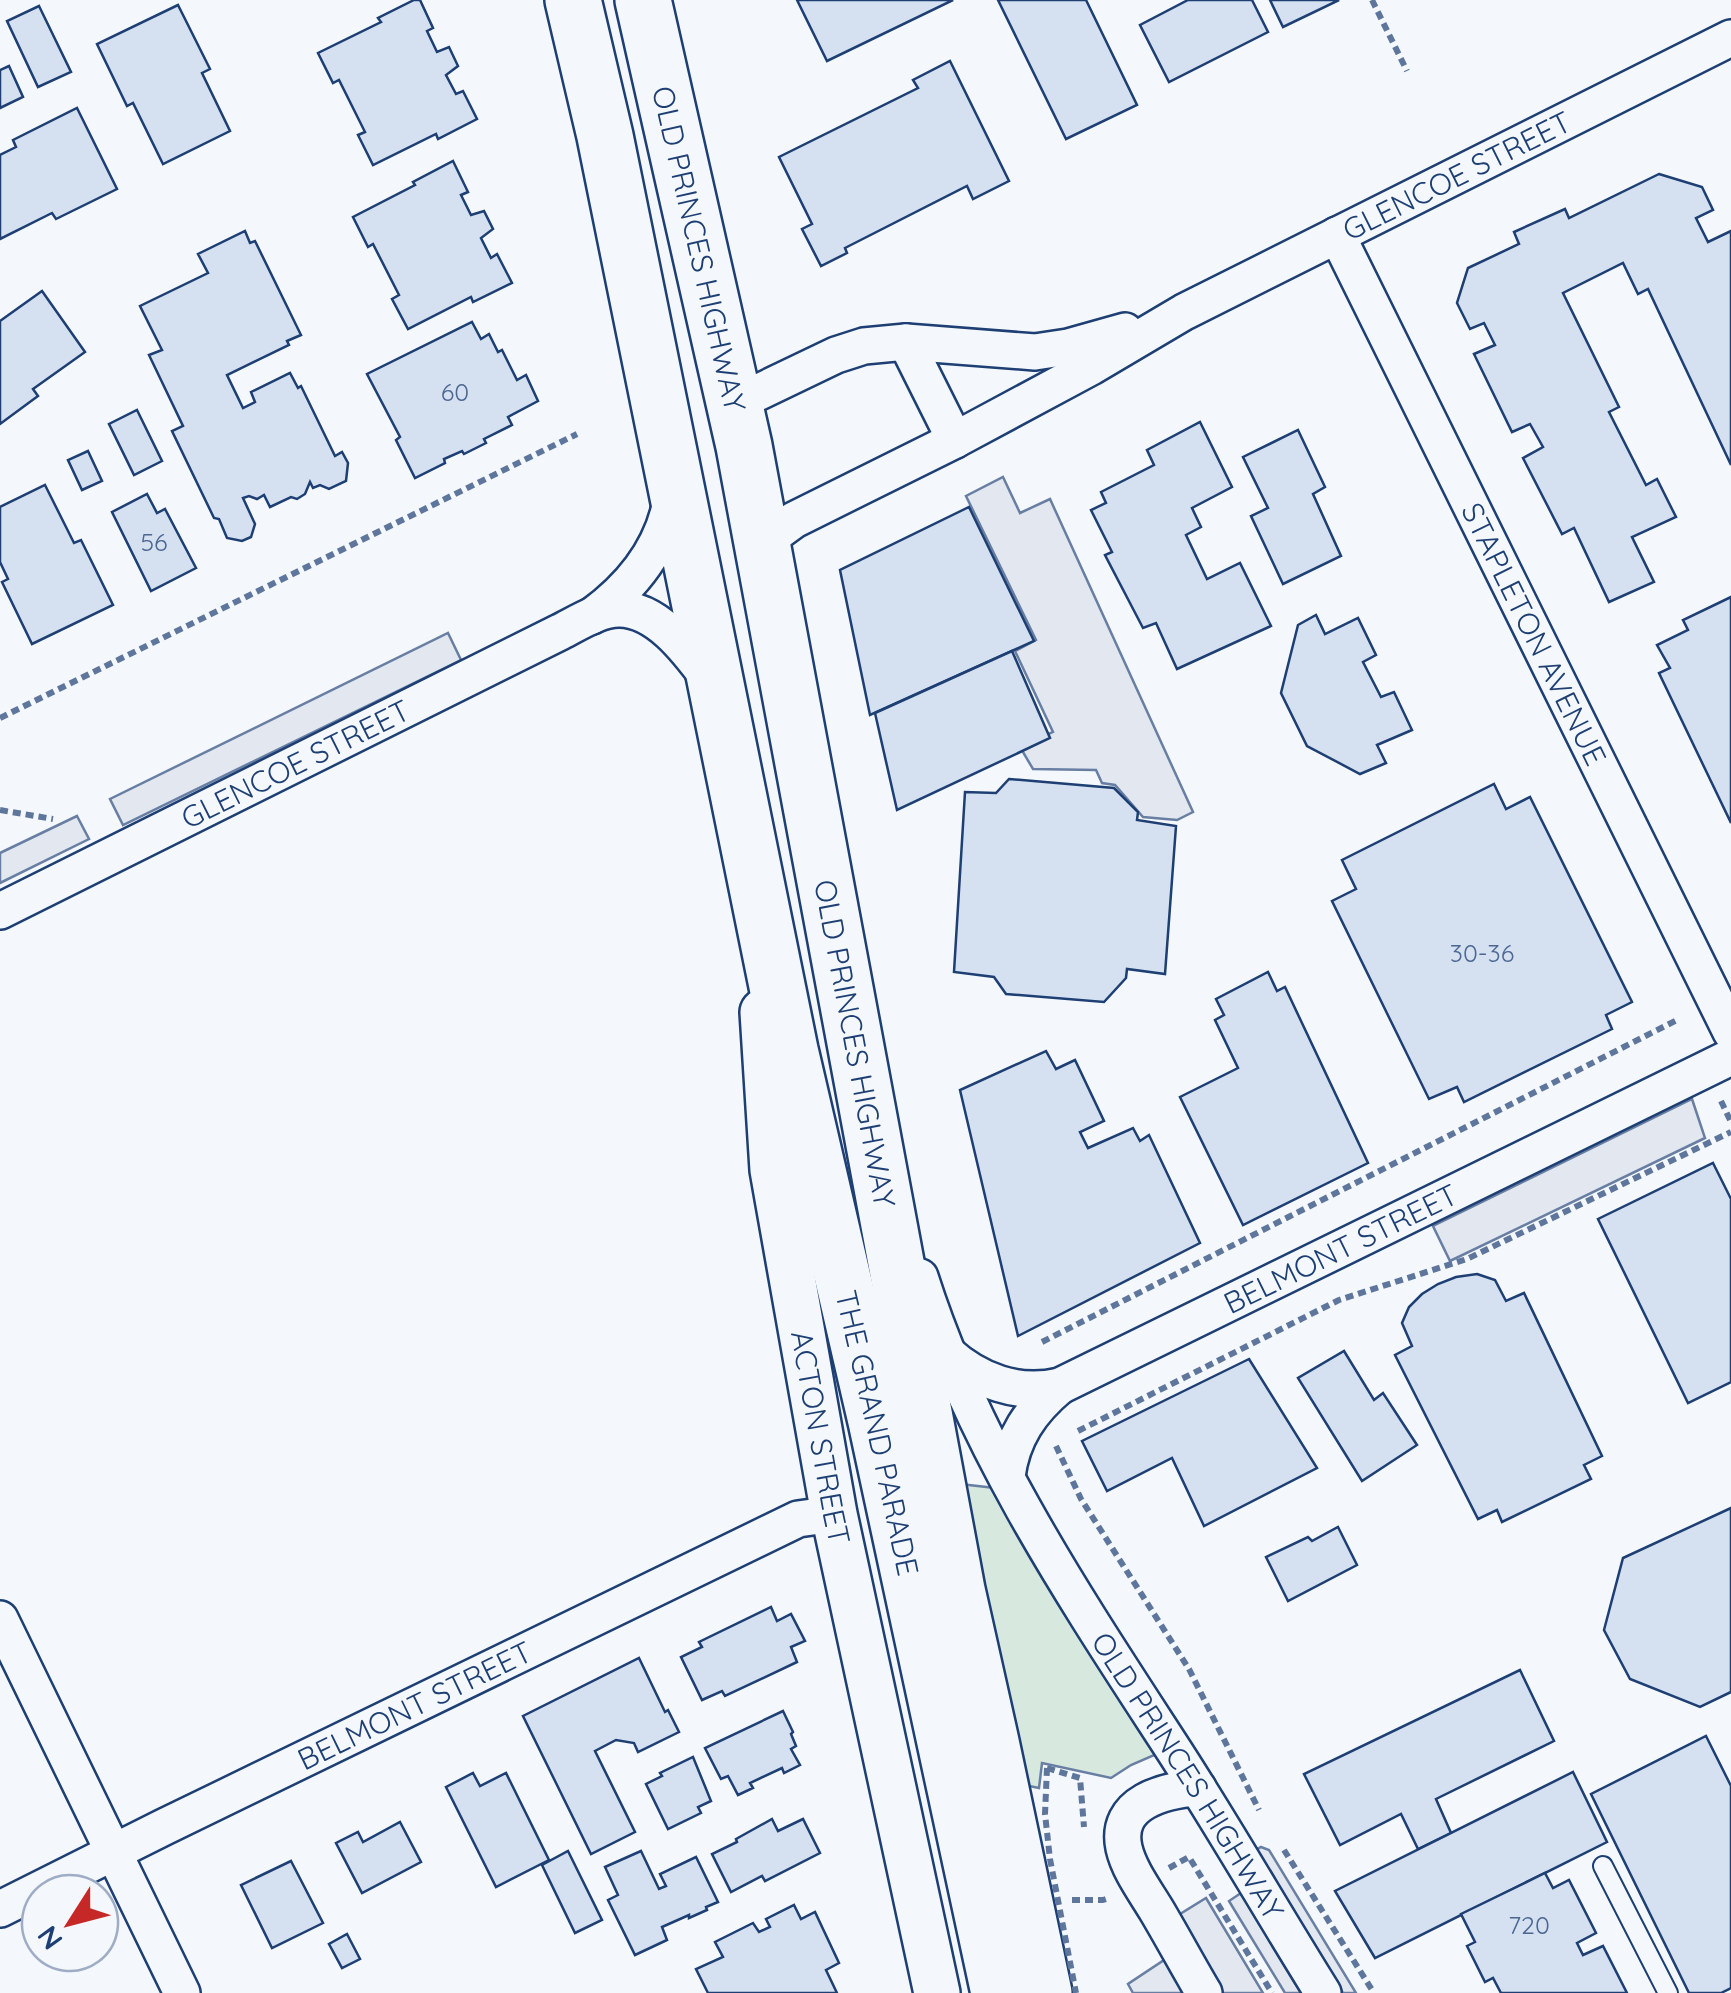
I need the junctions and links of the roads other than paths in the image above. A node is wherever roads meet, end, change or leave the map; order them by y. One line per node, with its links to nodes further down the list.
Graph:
1 (573, 0): 9 (main road)
2 (643, 0): 7 (main road, OLD PRINCES HIGHWAY)
3 (1731, 38): 4 (street, GLENCOE STREET)
4 (1337, 235): 5 (street, GLENCOE STREET); 15 (street, STAPLETON AVENUE)
5 (1184, 312): 6 (street, GLENCOE STREET); 8 (street, GLENCOE STREET)
6 (906, 342): 7 (street, GLENCOE STREET); 8 (street)
7 (736, 403): 10 (main road, OLD PRINCES HIGHWAY); 13 (main road)
8 (955, 440): 10 (street, GLENCOE STREET)
9 (674, 481): 11 (street, GLENCOE STREET); 12 (main road)
10 (762, 544): 17 (main road, OLD PRINCES HIGHWAY)
11 (591, 616): 12 (street, GLENCOE STREET); 14 (street, GLENCOE STREET)
12 (716, 688): 13 (main road)
13 (750, 854): 21 (street, ACTON STREET); 29 (main road, THE GRAND PARADE)
14 (0, 912)
15 (1731, 1032)
16 (1731, 1058): 19 (street, BELMONT STREET)
17 (871, 1120): 18 (street, OLD PRINCES HIGHWAY); 30 (main road, THE GRAND PARADE)
18 (947, 1353): 19 (street, BELMONT STREET); 20 (street, OLD PRINCES HIGHWAY)
19 (1060, 1386): 20 (street)
20 (1007, 1476): 23 (street, OLD PRINCES HIGHWAY)
21 (834, 1514): 24 (street, BELMONT STREET); 28 (street, ACTON STREET)
22 (0, 1619): 24 (street)
23 (1198, 1788): 31 (street); 32 (street, OLD PRINCES HIGHWAY)
24 (113, 1852): 26 (street, BELMONT STREET); 27 (street)
25 (1603, 1866): 33 (lane)
26 (0, 1909)
27 (182, 1993)
28 (937, 1993)
29 (998, 1993)
30 (1044, 1993)
31 (1204, 1993)
32 (1322, 1993)
33 (1668, 1993)

